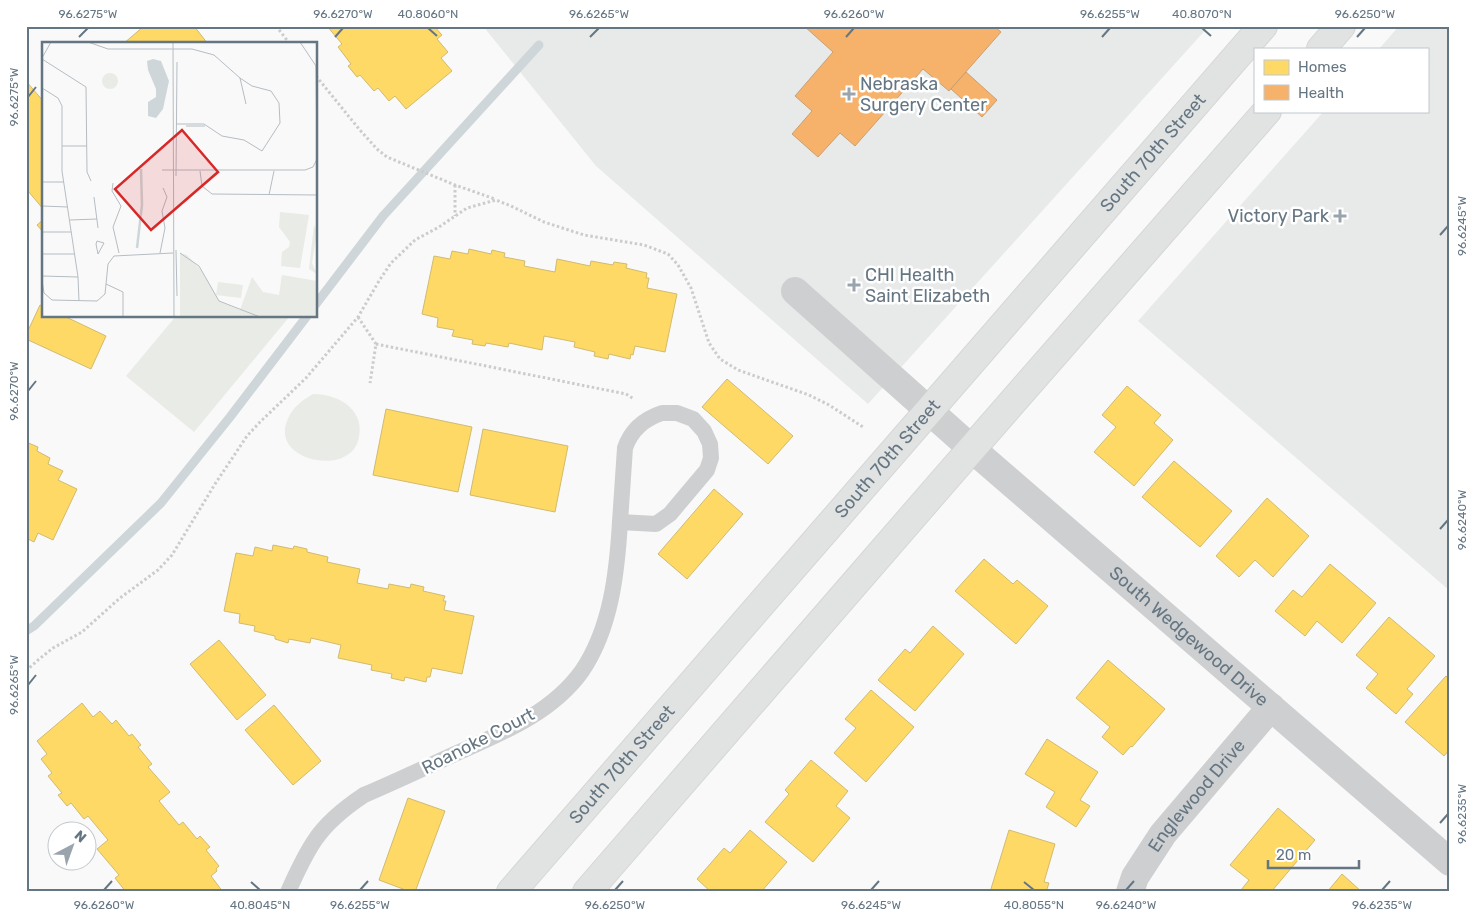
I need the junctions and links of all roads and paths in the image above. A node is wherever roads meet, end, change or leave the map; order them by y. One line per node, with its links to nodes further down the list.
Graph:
1 (276, 26): 4 (path)
2 (1263, 26): 16 (main road, South 70th Street)
3 (1341, 26): 5 (main road)
4 (288, 42)
5 (1323, 48)
6 (318, 78): 8 (path)
7 (1266, 112): 18 (main road)
8 (455, 185): 9 (path); 10 (path)
9 (496, 200): 10 (path); 17 (path)
10 (455, 217): 12 (path)
11 (795, 291): 16 (street, South Wedgewood Drive)
12 (358, 316): 13 (path); 20 (path)
13 (376, 344): 14 (path); 15 (path)
14 (370, 383)
15 (637, 402)
16 (929, 411): 18 (street, South Wedgewood Drive); 24 (main road, South 70th Street)
17 (863, 427)
18 (972, 449): 21 (street, South Wedgewood Drive); 25 (main road)
19 (620, 522): 19 (lane, Roanoke Court); 23 (lane, Roanoke Court)
20 (26, 671)
21 (1271, 707): 22 (street, South Wedgewood Drive); 26 (street, Englewood Drive)
22 (1450, 862)
23 (288, 892)
24 (511, 892)
25 (587, 892)
26 (1130, 892)

